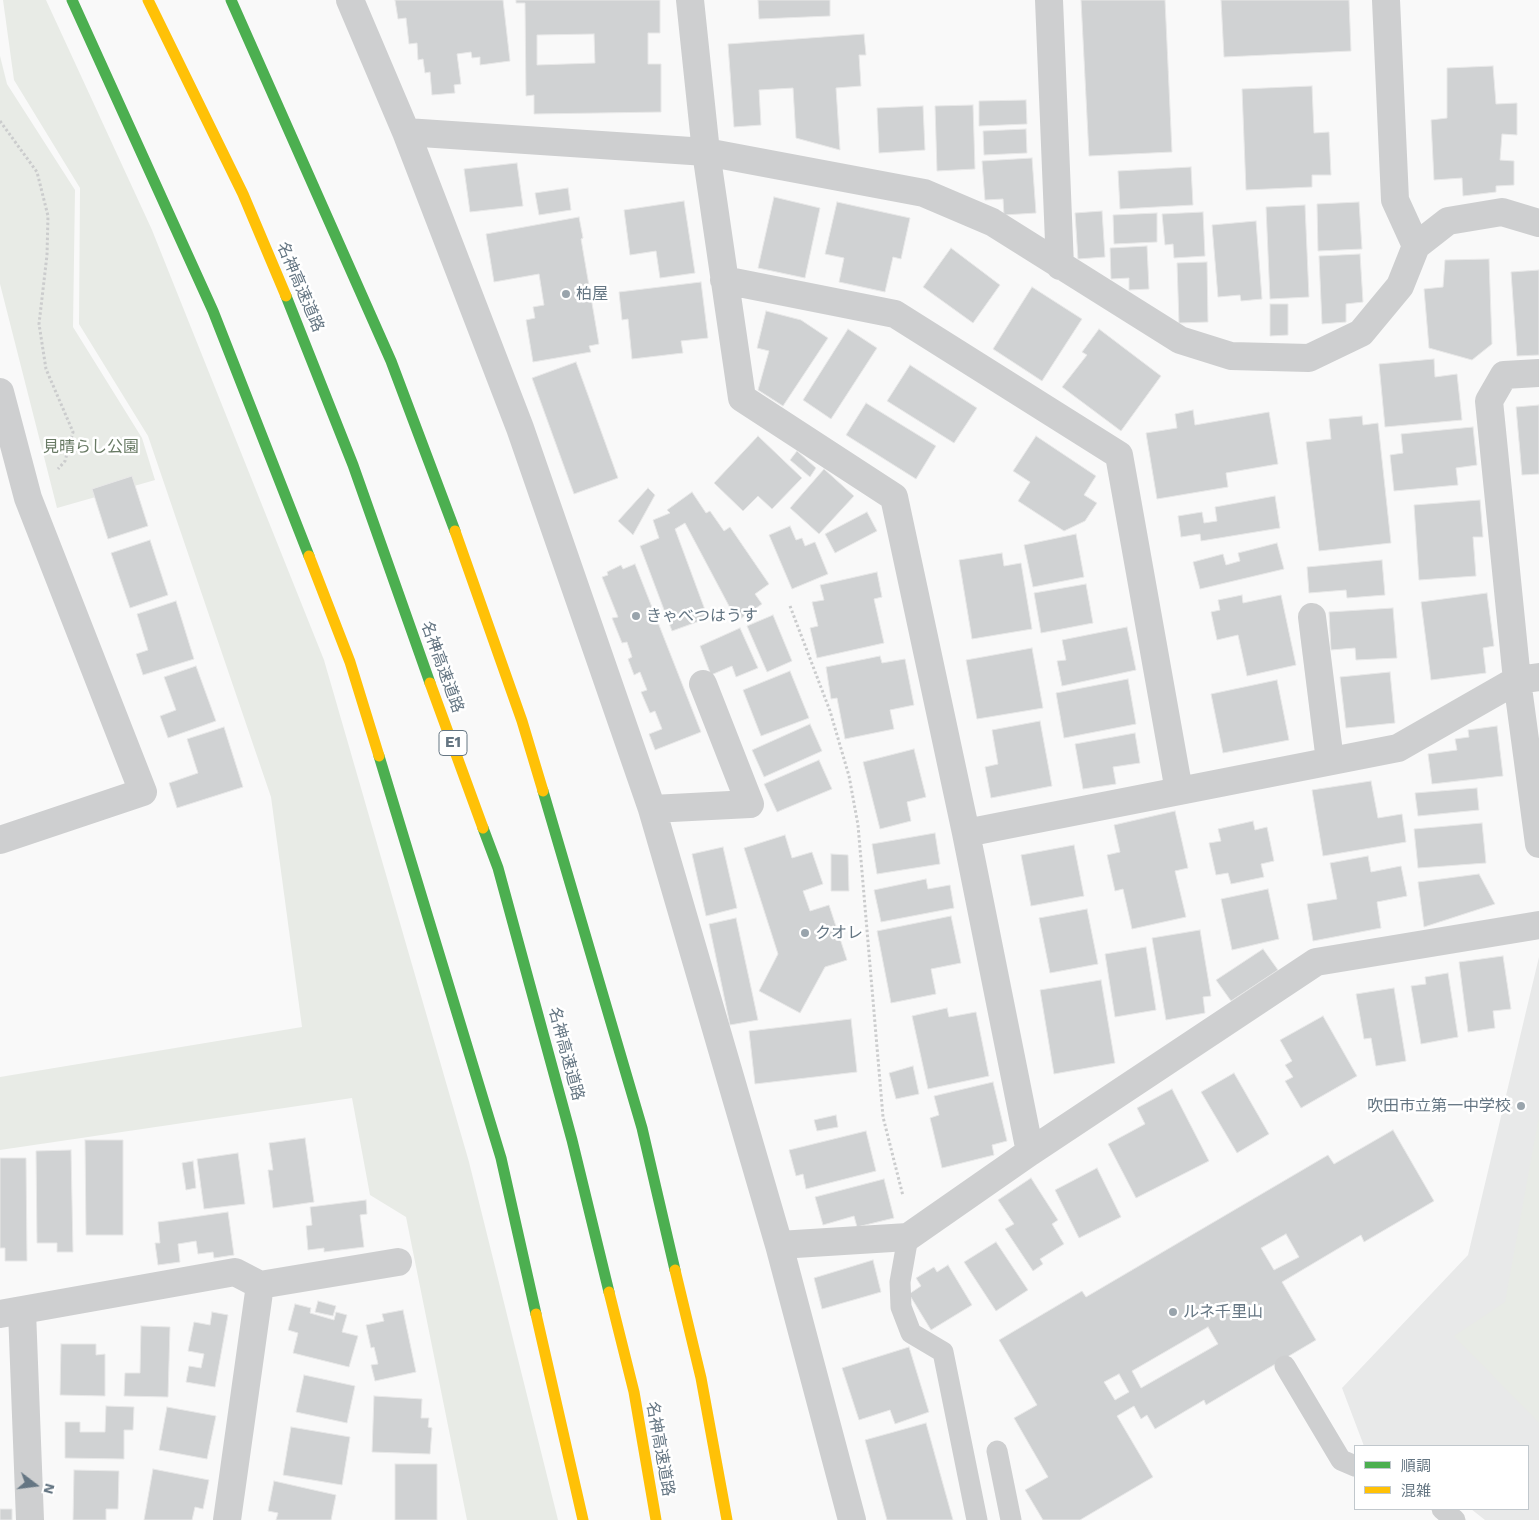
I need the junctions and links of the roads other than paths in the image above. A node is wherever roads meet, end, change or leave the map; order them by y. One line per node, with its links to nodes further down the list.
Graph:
1 (72, 0): 38 (main road)
2 (148, 0): 39 (main road, 名神高速道路 / E1)
3 (231, 0): 40 (main road)
4 (350, 0): 8 (street)
5 (690, 0): 9 (street)
6 (1049, 0): 12 (street)
7 (1386, 0): 11 (street)
8 (406, 132): 9 (street); 21 (street)
9 (706, 152): 12 (street); 13 (street)
10 (1539, 223): 11 (street)
11 (1416, 246): 12 (street)
12 (1060, 266)
13 (724, 280): 20 (street); 22 (street)
14 (1539, 373): 17 (street)
15 (0, 392): 23 (street)
16 (1312, 617): 19 (street)
17 (1528, 679): 19 (street); 24 (street)
18 (702, 684): 21 (street)
19 (1330, 761): 20 (street)
20 (1179, 791): 22 (street)
21 (652, 809): 28 (street)
22 (966, 833): 26 (street)
23 (0, 840)
24 (1539, 844)
25 (1539, 925): 26 (street)
26 (1030, 1152): 27 (street)
27 (908, 1237): 28 (street); 42 (lane)
28 (779, 1245): 41 (street)
29 (398, 1262): 30 (street)
30 (260, 1286): 31 (street); 37 (street)
31 (11, 1312): 36 (street)
32 (1285, 1366): 34 (lane)
33 (997, 1451): 43 (lane)
34 (1354, 1466)
35 (1443, 1510): 44 (lane)
36 (30, 1520)
37 (227, 1520)
38 (583, 1520)
39 (656, 1520)
40 (727, 1520)
41 (852, 1520)
42 (977, 1520)
43 (1011, 1520)
44 (1455, 1520)

